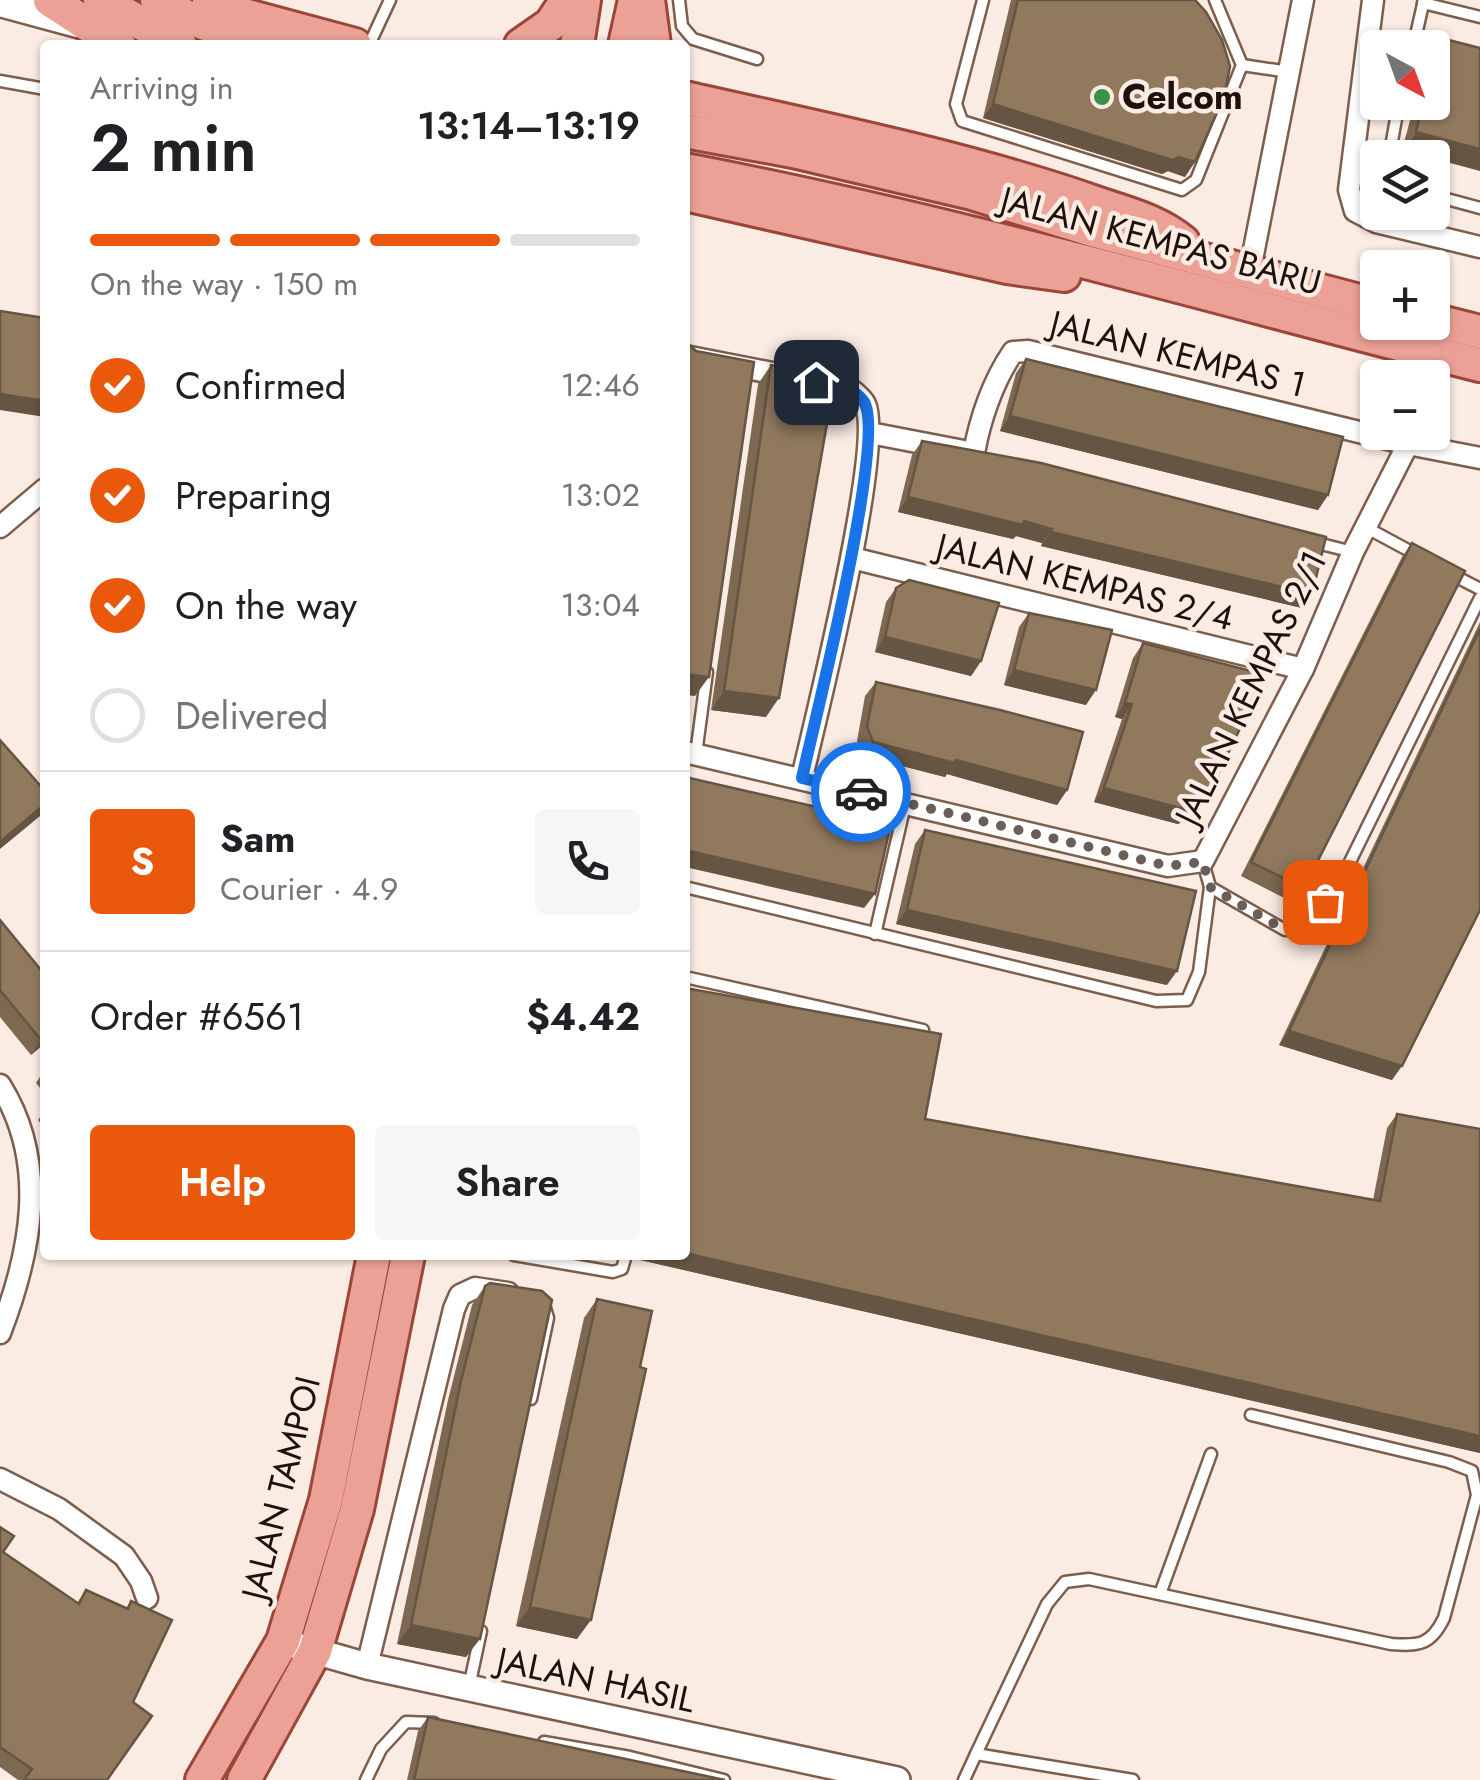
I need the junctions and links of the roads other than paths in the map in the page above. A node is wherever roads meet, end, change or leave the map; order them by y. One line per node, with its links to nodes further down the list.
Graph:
1 (50, 0): 15 (main road)
2 (157, 0): 17 (main road)
3 (390, 0): 22 (lane)
4 (567, 0): 23 (main road)
5 (584, 0): 24 (main road)
6 (635, 0): 25 (main road)
7 (648, 0): 26 (main road)
8 (679, 0): 27 (lane)
9 (983, 0): 28 (lane)
10 (1215, 0): 28 (lane)
11 (1302, 0): 29 (street)
12 (1373, 0): 41 (street)
13 (0, 1): 15 (main road)
14 (1424, 1): 16 (lane); 18 (lane)
15 (91, 11): 19 (main road); 20 (main road)
16 (1480, 18)
17 (238, 20): 21 (main road)
18 (1419, 30)
19 (115, 40)
20 (167, 40)
21 (332, 40)
22 (371, 40)
23 (532, 40)
24 (578, 40)
25 (626, 40)
26 (653, 40)
27 (757, 58)
28 (1242, 64): 29 (lane)
29 (1289, 72): 43 (street)
30 (3, 81): 32 (lane); 33 (lane)
31 (690, 86): 35 (main road)
32 (40, 87)
33 (0, 94)
34 (690, 99): 35 (main road)
35 (742, 111): 42 (main road)
36 (690, 132): 42 (main road, JALAN KEMPAS BARU)
37 (690, 171): 44 (main road, JALAN KEMPAS BARU)
38 (695, 199): 44 (main road)
39 (1450, 200): 40 (lane)
40 (1480, 208)
41 (1480, 247)
42 (1201, 258): 43 (main road, JALAN KEMPAS BARU)
43 (1250, 270): 45 (main road, JALAN KEMPAS BARU)
44 (1222, 299): 49 (main road, JALAN KEMPAS BARU)
45 (1360, 301)
46 (1450, 324): 47 (main road)
47 (1480, 332)
48 (690, 358): 51 (street)
49 (1480, 365)
50 (1360, 432): 51 (street, JALAN KEMPAS 1)
51 (870, 433): 60 (street)
52 (1405, 450): 57 (street, JALAN KEMPAS 2/1)
53 (1439, 450): 54 (street, JALAN KEMPAS 1)
54 (1480, 458)
55 (40, 493): 56 (street)
56 (0, 526)
57 (1366, 528): 59 (street, JALAN KEMPAS 2/1); 61 (lane)
58 (1296, 537): 59 (lane)
59 (1353, 552): 66 (street, JALAN KEMPAS 2/1)
60 (852, 558): 66 (street, JALAN KEMPAS 2/4); 68 (street)
61 (1432, 563)
62 (1448, 572): 63 (lane)
63 (1480, 589)
64 (1480, 598): 71 (lane)
65 (710, 658): 67 (lane)
66 (1303, 670): 70 (street, JALAN KEMPAS 2/1)
67 (690, 753): 68 (street, JALAN KEMPAS 2/1)
68 (802, 778): 69 (street, JALAN KEMPAS 2/1)
69 (905, 804): 70 (street, JALAN KEMPAS 2/1); 73 (lane)
70 (1203, 862): 71 (lane)
71 (1210, 887): 73 (lane)
72 (690, 888): 73 (lane)
73 (875, 934)
74 (690, 978): 75 (lane)
75 (923, 1030)
76 (0, 1085): 82 (street)
77 (373, 1260): 90 (main road, JALAN TAMPOI)
78 (407, 1260): 91 (main road)
79 (543, 1260): 80 (lane)
80 (625, 1260)
81 (544, 1306): 84 (lane); 92 (street)
82 (0, 1333)
83 (1251, 1415): 87 (lane)
84 (527, 1416)
85 (1212, 1454): 87 (lane)
86 (0, 1479): 88 (street)
87 (1160, 1594): 96 (lane)
88 (147, 1598)
89 (485, 1610): 93 (lane)
90 (283, 1642): 91 (street, JALAN HASIL); 97 (main road, JALAN TAMPOI)
91 (315, 1651): 92 (street, JALAN HASIL); 98 (main road)
92 (367, 1666): 93 (street, JALAN HASIL)
93 (468, 1688): 101 (street, JALAN HASIL)
94 (438, 1723): 99 (lane)
95 (534, 1740): 100 (lane)
96 (976, 1754): 102 (lane); 103 (lane)
97 (202, 1780)
98 (244, 1780)
99 (366, 1780)
100 (724, 1780)
101 (896, 1780)
102 (964, 1780)
103 (1134, 1780)

